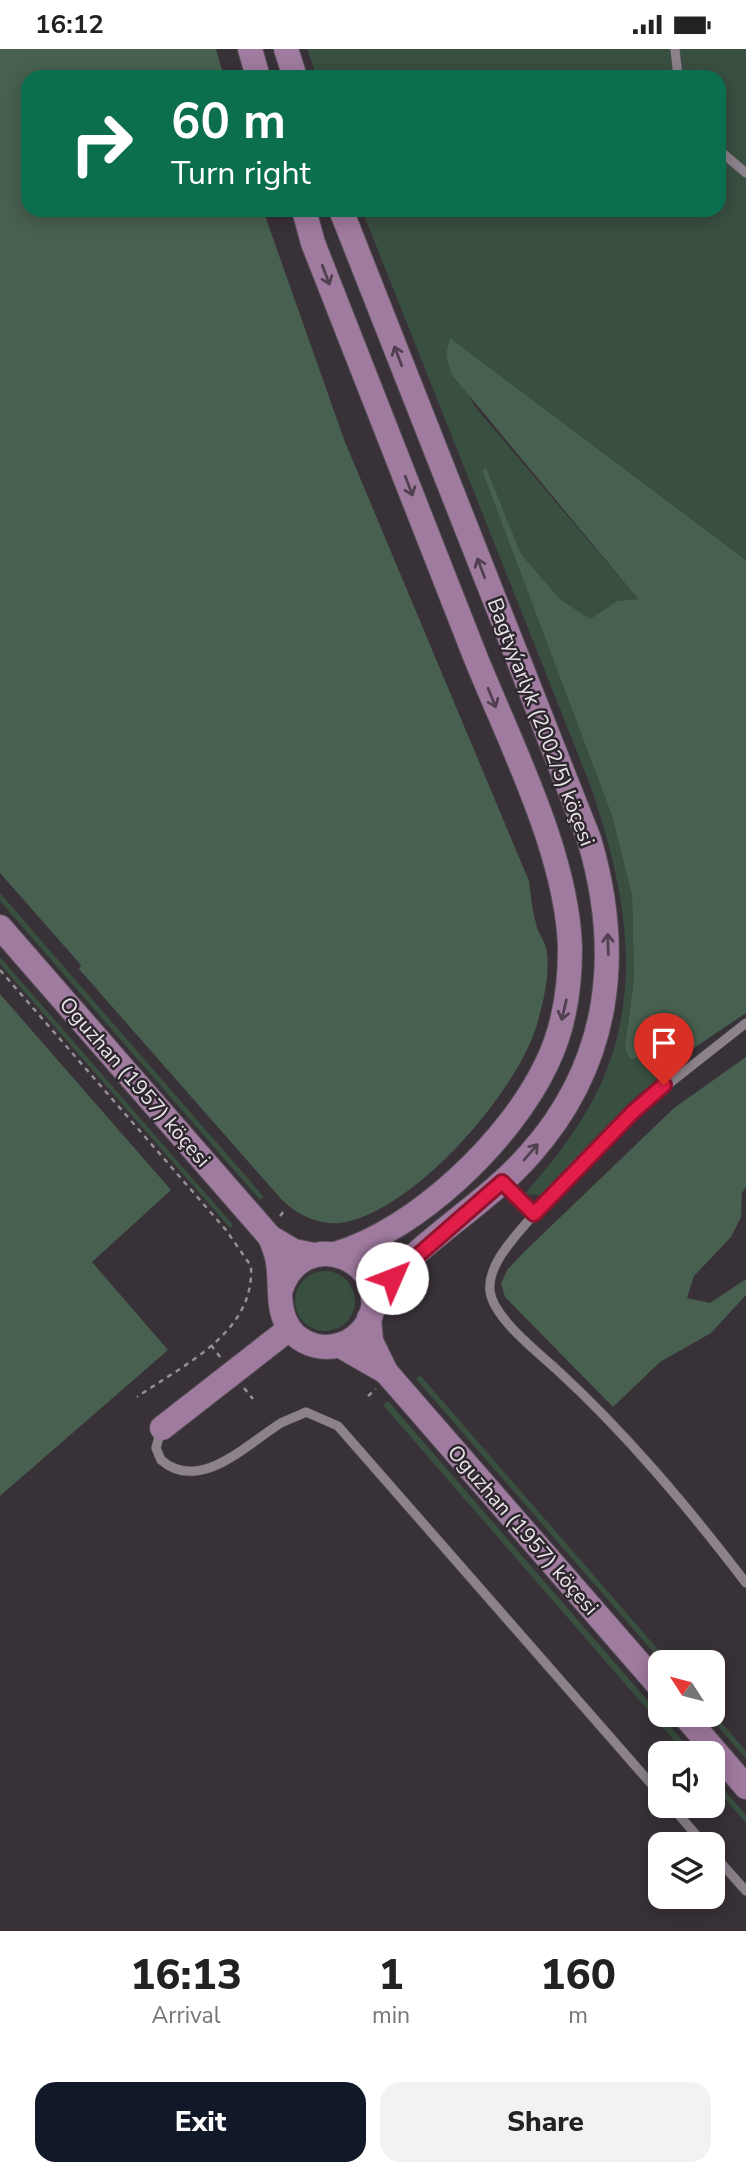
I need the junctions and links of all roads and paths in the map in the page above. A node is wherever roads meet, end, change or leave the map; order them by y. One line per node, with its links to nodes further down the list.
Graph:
1 (250, 49): 4 (street)
2 (286, 49): 5 (street)
3 (675, 49): 6 (lane)
4 (256, 70)
5 (293, 70)
6 (677, 70)
7 (726, 156): 8 (lane)
8 (746, 173)
9 (306, 217): 17 (street, Bagtyýarlyk (2002/5) köçesi, one-way to 17)
10 (344, 217): 14 (street, Bagtyýarlyk (2002/5) köçesi, one-way to 10)
11 (0, 927): 16 (street, Oguzhan (1957) köçesi)
12 (0, 970): 23 (path)
13 (746, 1023): 15 (lane)
14 (502, 1182): 15 (lane); 19 (street, Bagtyýarlyk (2002/5) köçesi)
15 (534, 1214): 25 (lane)
16 (270, 1237): 17 (street, Oguzhan (1957) köçesi); 18 (street, Oguzhan (1957) köçesi)
17 (324, 1254): 18 (street); 19 (street, Oguzhan (1957) köçesi)
18 (280, 1292): 20 (street, Oguzhan (1957) köçesi)
19 (371, 1308): 21 (street); 22 (street, Oguzhan (1957) köçesi)
20 (289, 1329): 21 (street, Oguzhan (1957) köçesi); 24 (street)
21 (339, 1345): 22 (street, Oguzhan (1957) köçesi)
22 (386, 1372): 26 (street, Oguzhan (1957) köçesi)
23 (137, 1397)
24 (162, 1428): 28 (lane)
25 (746, 1583)
26 (648, 1673)
27 (694, 1727): 29 (street)
28 (648, 1780)
29 (746, 1787)
30 (681, 1818): 31 (lane)
31 (694, 1832)
32 (725, 1868): 33 (lane)
33 (746, 1891)

